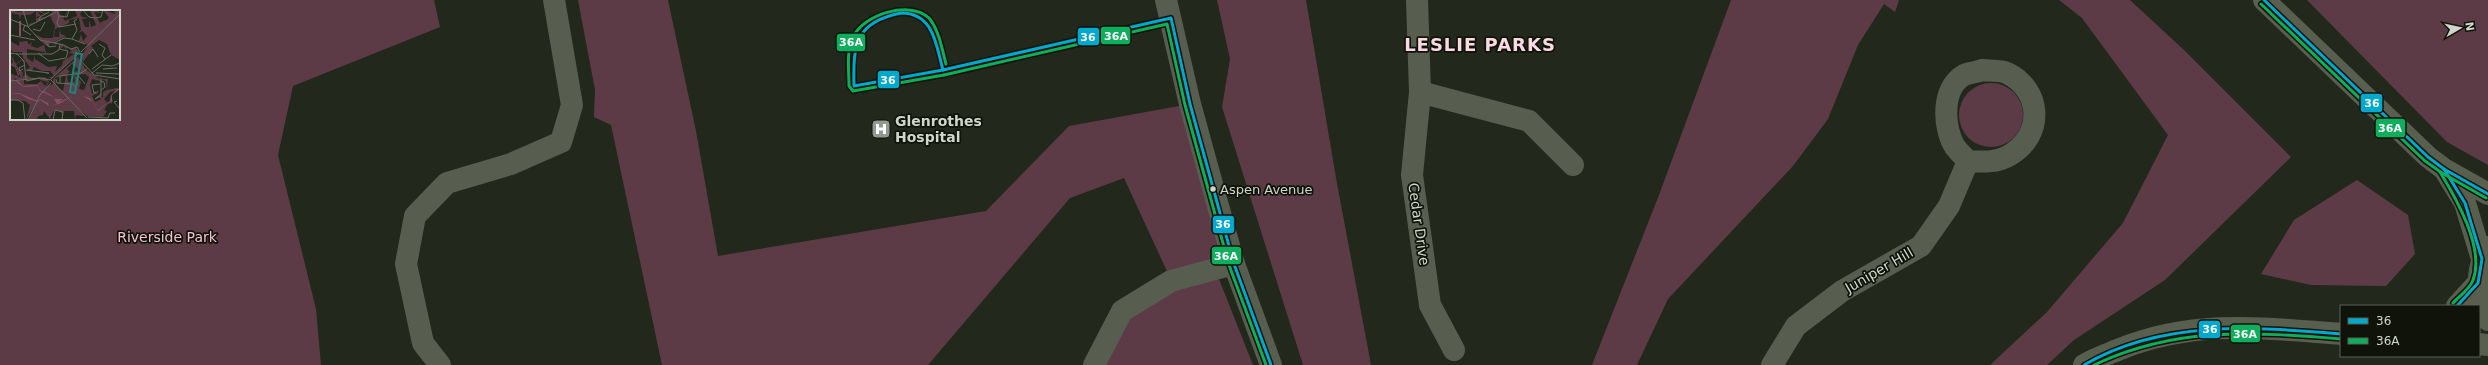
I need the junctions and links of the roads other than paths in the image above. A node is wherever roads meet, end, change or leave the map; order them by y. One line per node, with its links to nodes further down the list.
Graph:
1 (554, 0): 17 (street)
2 (1166, 0): 11 (street)
3 (1417, 0): 5 (street, Cedar Drive)
4 (2264, 0): 8 (main road)
5 (1420, 92): 7 (street); 16 (street, Cedar Drive)
6 (1968, 161): 6 (street); 20 (street, Juniper Hill)
7 (1573, 165)
8 (2444, 169): 9 (main road); 10 (main road)
9 (2488, 194)
10 (2485, 253): 12 (main road)
11 (1234, 264): 18 (street); 19 (street)
12 (2478, 283): 13 (main road); 14 (main road)
13 (2458, 305)
14 (2488, 320)
15 (2340, 334): 21 (main road)
16 (1454, 350)
17 (440, 365)
18 (1094, 365)
19 (1271, 365)
20 (1772, 365)
21 (2084, 365)

